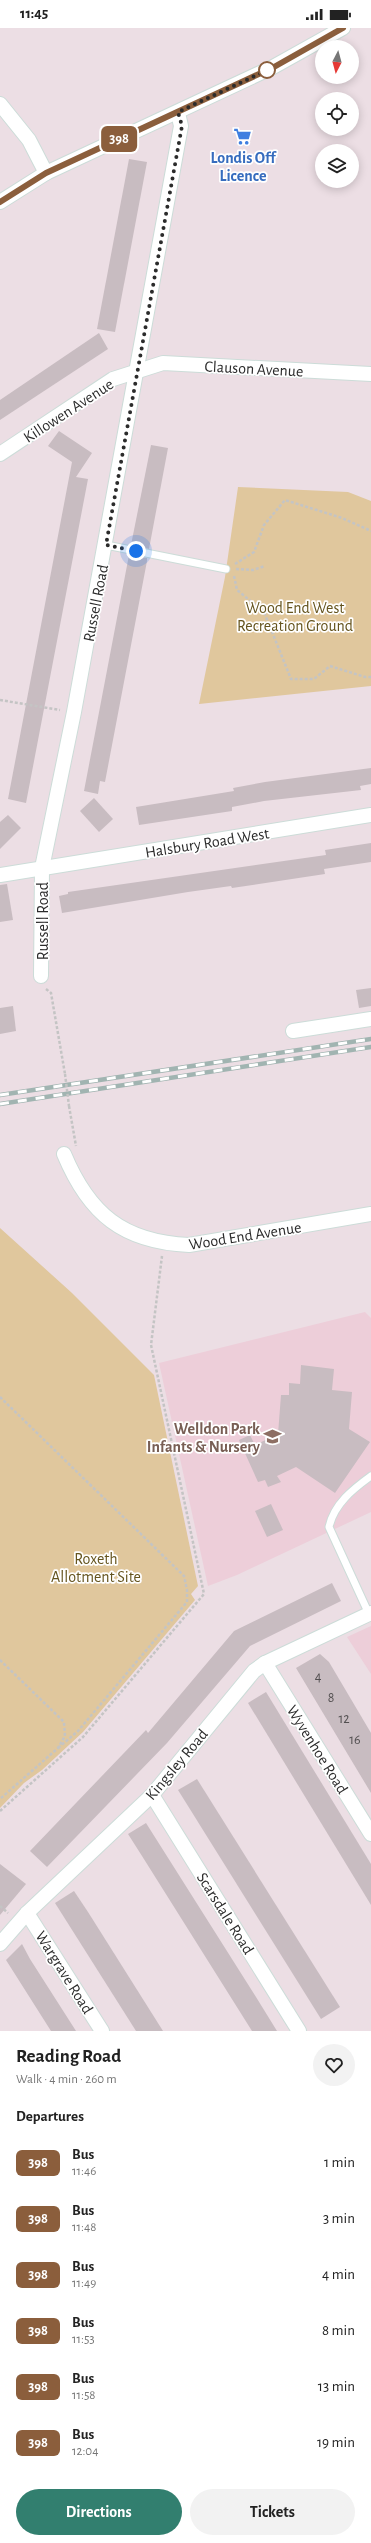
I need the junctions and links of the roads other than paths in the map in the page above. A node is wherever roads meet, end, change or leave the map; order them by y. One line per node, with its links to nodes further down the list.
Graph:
1 (343, 28): 3 (street)
2 (0, 104): 4 (street)
3 (178, 112): 4 (street); 6 (street, Russell Road)
4 (46, 173): 5 (street)
5 (0, 202)
6 (138, 370): 7 (street, Clauson Avenue); 8 (street, Killowen Avenue); 9 (street, Russell Road)
7 (371, 374)
8 (0, 454)
9 (106, 545): 10 (lane); 12 (street, Russell Road)
10 (226, 569)
11 (371, 815): 12 (street, Halsbury Road West)
12 (42, 868): 13 (street, Halsbury Road West); 14 (street, Russell Road)
13 (0, 875)
14 (42, 981)
15 (371, 1019): 16 (street)
16 (293, 1031)
17 (64, 1154): 18 (street, Wood End Avenue)
18 (371, 1214)
19 (371, 1476): 20 (lane)
20 (370, 1614): 21 (street, Kingsley Road)
21 (265, 1663): 22 (street, Kingsley Road); 23 (street, Wyvenhoe Road)
22 (152, 1795): 24 (street, Kingsley Road); 27 (street, Scarsdale Road)
23 (371, 1834)
24 (27, 1913): 25 (street, Kingsley Road); 26 (street, Wargrave Road)
25 (0, 1944)
26 (102, 2031)
27 (299, 2031)

